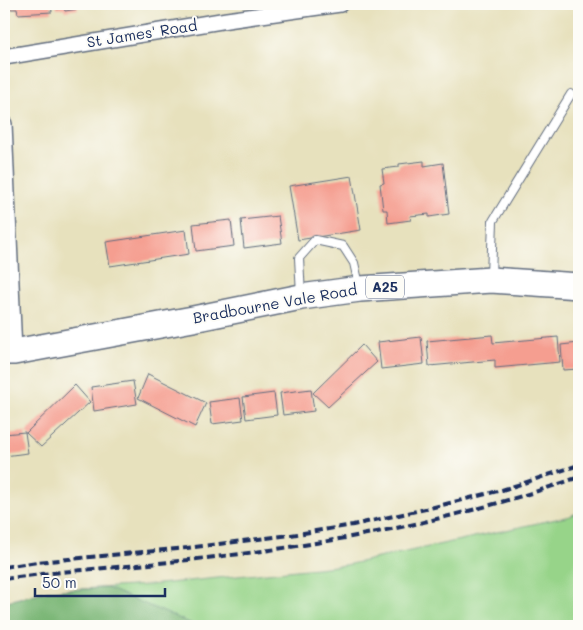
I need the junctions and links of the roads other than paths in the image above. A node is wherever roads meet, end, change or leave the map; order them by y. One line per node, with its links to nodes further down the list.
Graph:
1 (340, 4): 2 (street, St James' Road)
2 (4, 57)
3 (571, 94): 5 (lane)
4 (4, 124): 9 (street)
5 (491, 280): 6 (highway, Bradbourne Vale Road / A25); 7 (highway, Bradbourne Vale Road / A25)
6 (579, 286)
7 (360, 289): 8 (highway, Bradbourne Vale Road / A25); 8 (lane)
8 (301, 297): 9 (highway, Bradbourne Vale Road / A25)
9 (9, 352)

